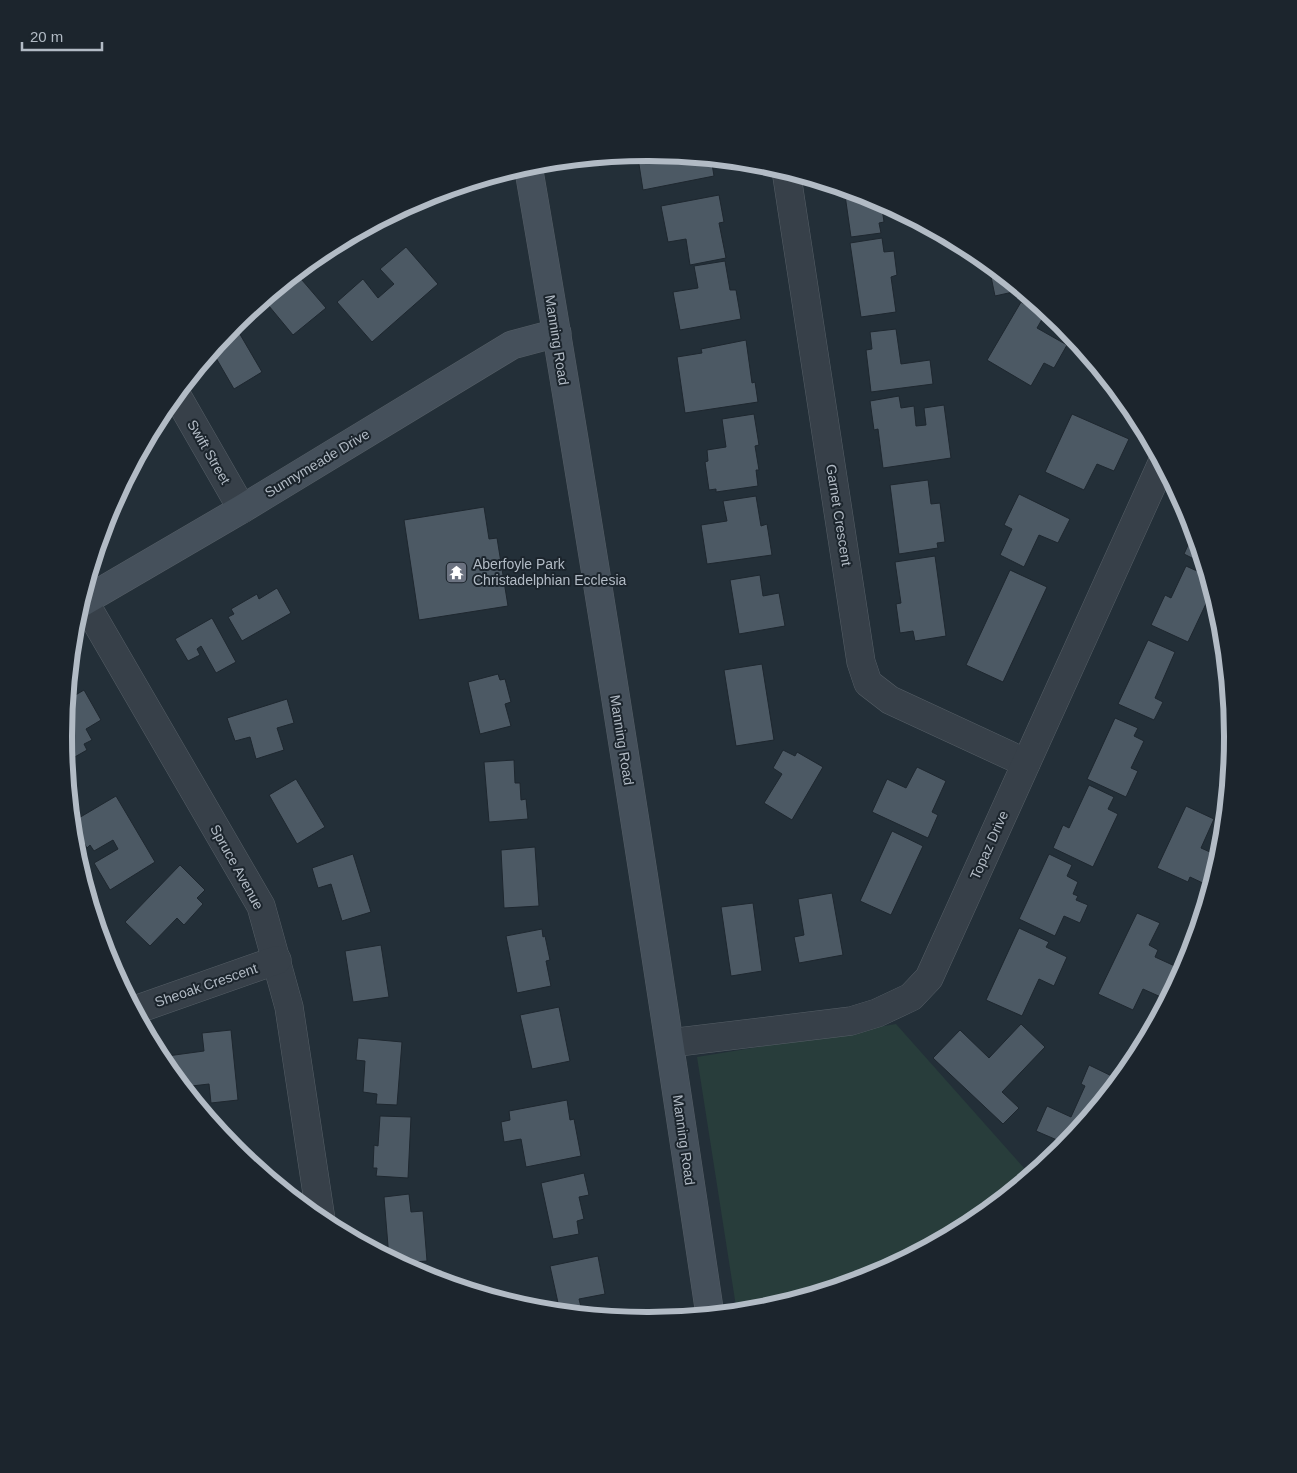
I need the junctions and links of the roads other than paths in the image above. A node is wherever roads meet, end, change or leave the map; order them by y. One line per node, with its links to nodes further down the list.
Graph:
1 (529, 173): 3 (street, Manning Road)
2 (787, 178): 9 (street, Garnet Crescent)
3 (557, 334): 6 (street, Sunnymeade Drive); 12 (street, Manning Road)
4 (180, 402): 6 (street, Swift Street)
5 (1159, 470): 9 (street, Topaz Drive)
6 (242, 509): 7 (street, Sunnymeade Drive)
7 (90, 598)
8 (87, 610): 10 (street, Spruce Avenue)
9 (1026, 763): 12 (street, Topaz Drive)
10 (276, 960): 11 (street, Sheoak Crescent); 13 (street, Spruce Avenue)
11 (141, 1008)
12 (670, 1043): 14 (street, Manning Road)
13 (319, 1209)
14 (709, 1309)

